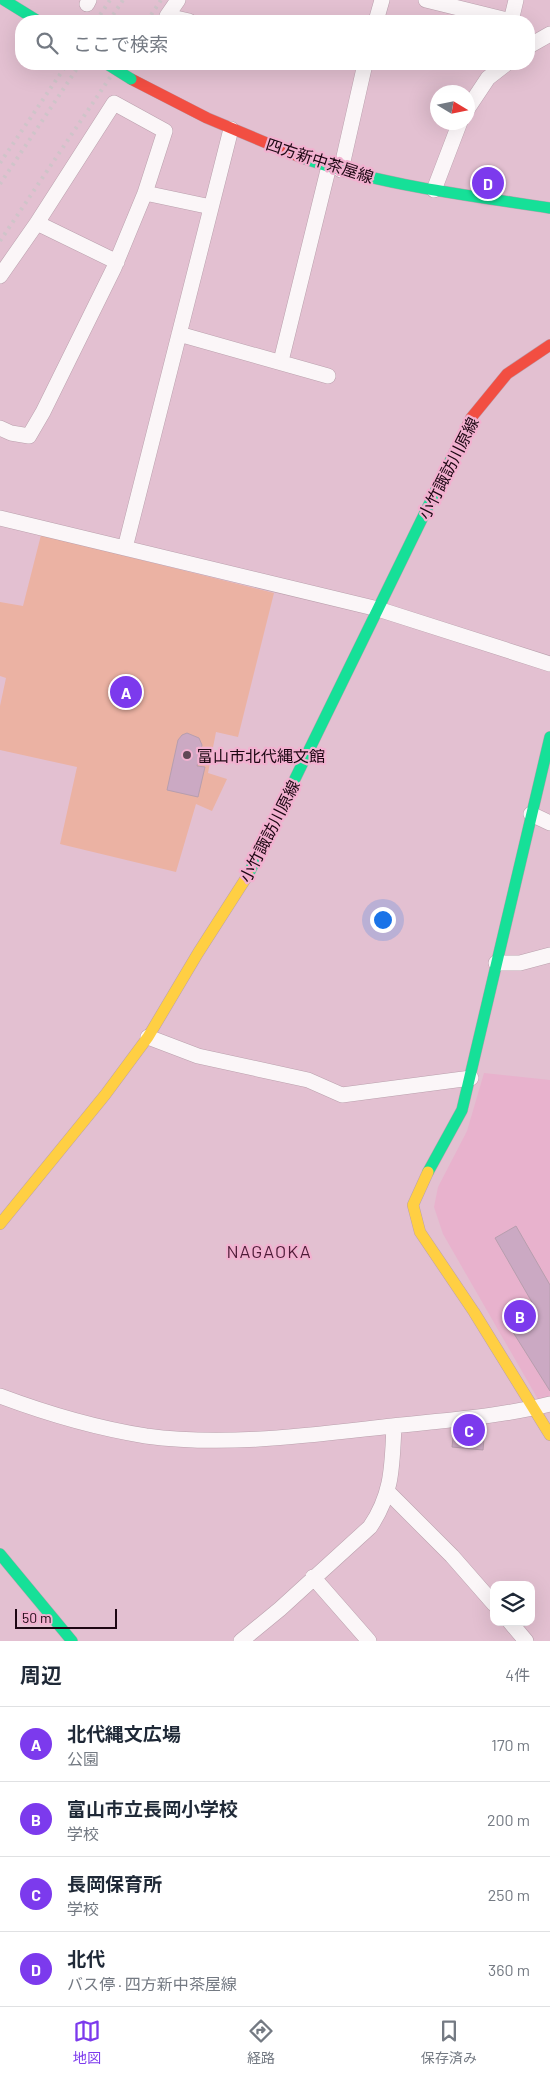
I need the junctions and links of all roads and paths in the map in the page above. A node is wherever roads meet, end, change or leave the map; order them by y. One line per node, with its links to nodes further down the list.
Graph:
1 (4, 0): 6 (main road)
2 (178, 0): 7 (street)
3 (382, 0): 8 (street)
4 (426, 0): 9 (street)
5 (516, 0): 10 (street)
6 (28, 15)
7 (169, 15)
8 (378, 15)
9 (487, 15)
10 (512, 15)
11 (550, 34): 12 (street)
12 (535, 43)
13 (117, 70): 17 (main road, 四方新中茶屋線, bridge)
14 (363, 70): 19 (street)
15 (498, 70): 16 (street)
16 (475, 98)
17 (231, 129): 19 (main road, 四方新中茶屋線); 22 (street)
18 (457, 130): 20 (street)
19 (335, 168): 20 (main road, 四方新中茶屋線); 29 (street)
20 (434, 190): 23 (main road, 四方新中茶屋線)
21 (144, 193): 22 (street); 24 (street); 25 (street)
22 (211, 207): 27 (street)
23 (550, 208)
24 (37, 223): 25 (street); 26 (street)
25 (117, 262): 31 (street)
26 (0, 276)
27 (179, 334): 29 (street); 33 (street)
28 (550, 345): 34 (main road, 小竹諏訪川原線)
29 (281, 361): 30 (street)
30 (328, 376)
31 (0, 428)
32 (0, 518): 33 (street)
33 (125, 548): 34 (street)
34 (378, 609): 35 (street); 41 (main road, 小竹諏訪川原線)
35 (550, 664)
36 (550, 737): 37 (main road)
37 (531, 814): 38 (street); 40 (main road)
38 (550, 824)
39 (550, 955): 40 (street)
40 (496, 962): 42 (main road)
41 (148, 1036): 42 (street); 43 (main road, 小竹諏訪川原線)
42 (471, 1078): 46 (main road)
43 (3, 1217)
44 (0, 1396): 47 (street)
45 (550, 1404): 46 (street)
46 (534, 1408): 47 (street); 48 (main road)
47 (394, 1426): 49 (street)
48 (550, 1435)
49 (387, 1491): 51 (street); 52 (street)
50 (0, 1554): 54 (main road)
51 (313, 1578): 55 (street); 56 (street)
52 (490, 1599)
53 (513, 1626): 57 (street)
54 (72, 1641)
55 (241, 1641)
56 (370, 1641)
57 (526, 1641)

